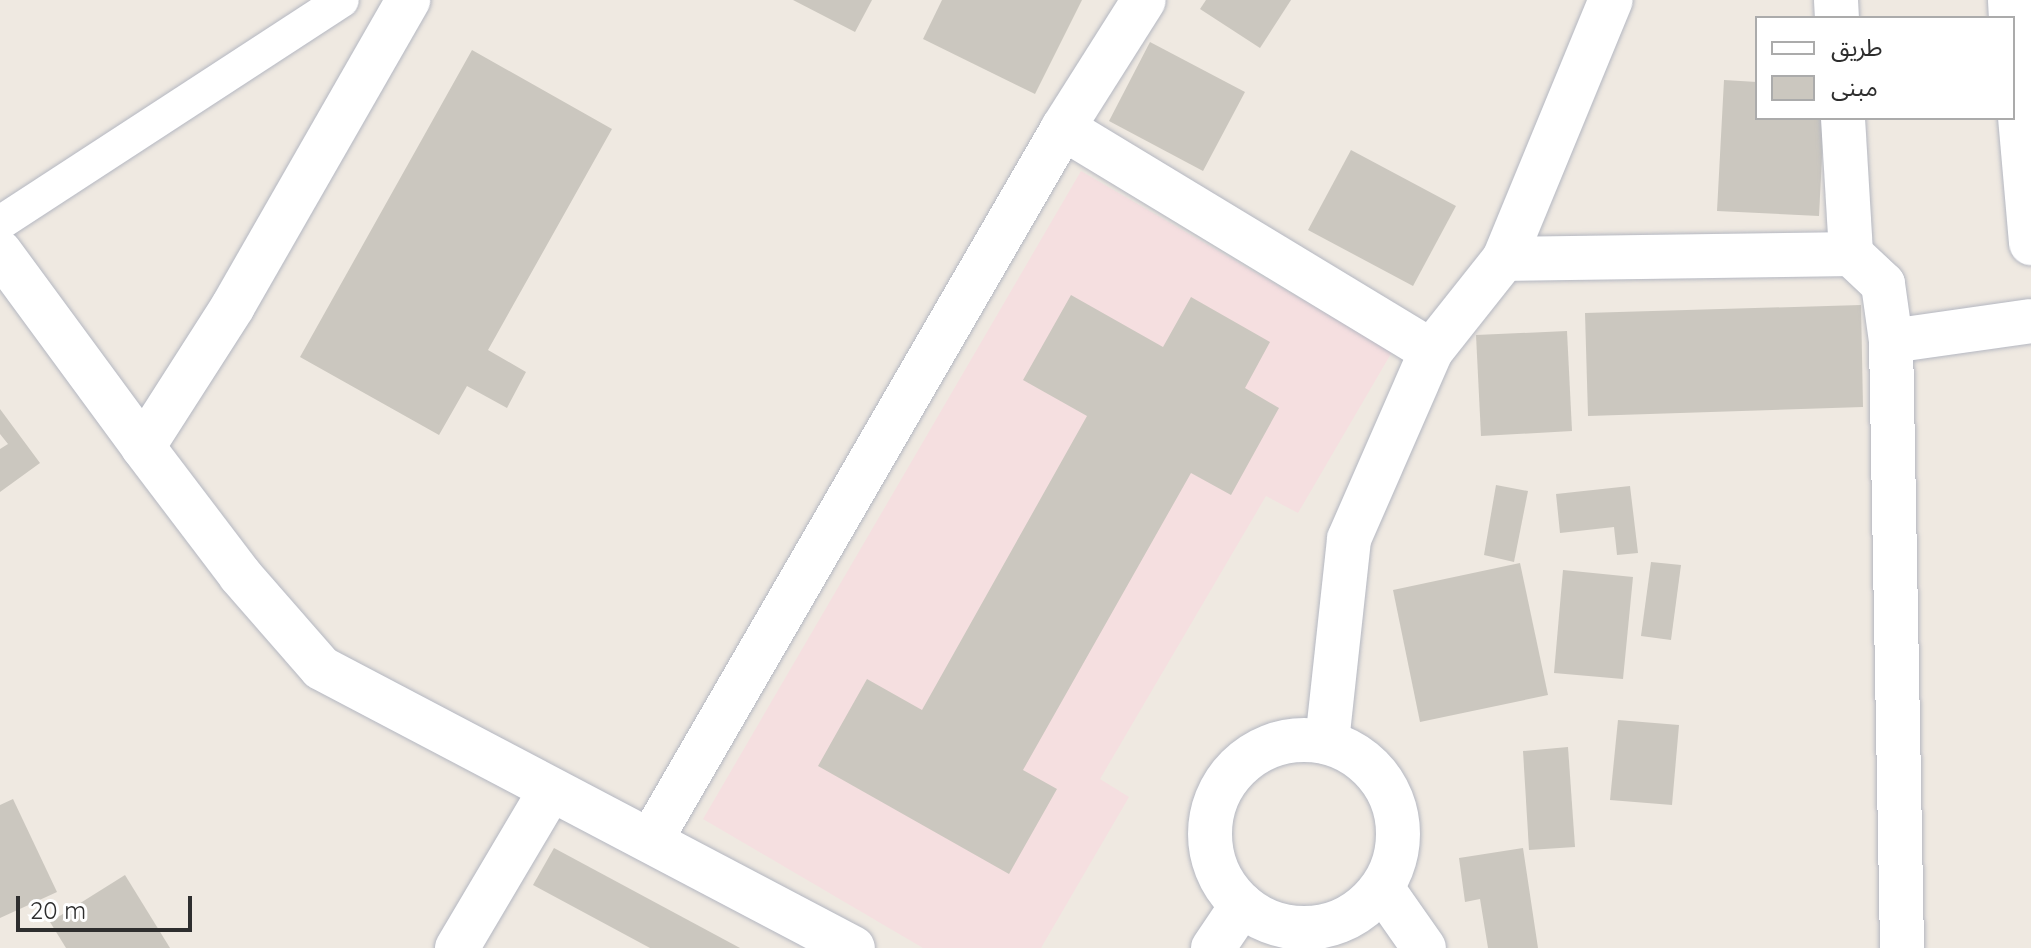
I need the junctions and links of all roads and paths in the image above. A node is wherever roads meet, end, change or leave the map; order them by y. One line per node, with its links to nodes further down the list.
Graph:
1 (342, 0): 8 (lane)
2 (408, 0): 16 (street)
3 (1144, 0): 7 (street)
4 (1611, 0): 12 (street)
5 (2015, 60): 9 (street)
6 (1843, 120): 11 (street)
7 (1063, 128): 15 (street); 19 (street)
8 (0, 223)
9 (2031, 243)
10 (0, 252): 16 (street)
11 (1851, 254): 12 (street); 14 (street)
12 (1504, 259): 15 (street)
13 (2031, 321): 14 (street)
14 (1891, 341): 26 (street)
15 (1431, 351): 17 (street)
16 (143, 447): 18 (street)
17 (1327, 742): 20 (street); 21 (street)
18 (550, 791): 19 (street); 22 (street)
19 (652, 838): 23 (street)
20 (1382, 888): 21 (street); 25 (street)
21 (1242, 905): 24 (street)
22 (457, 948)
23 (853, 948)
24 (1213, 948)
25 (1424, 948)
26 (1902, 948)

